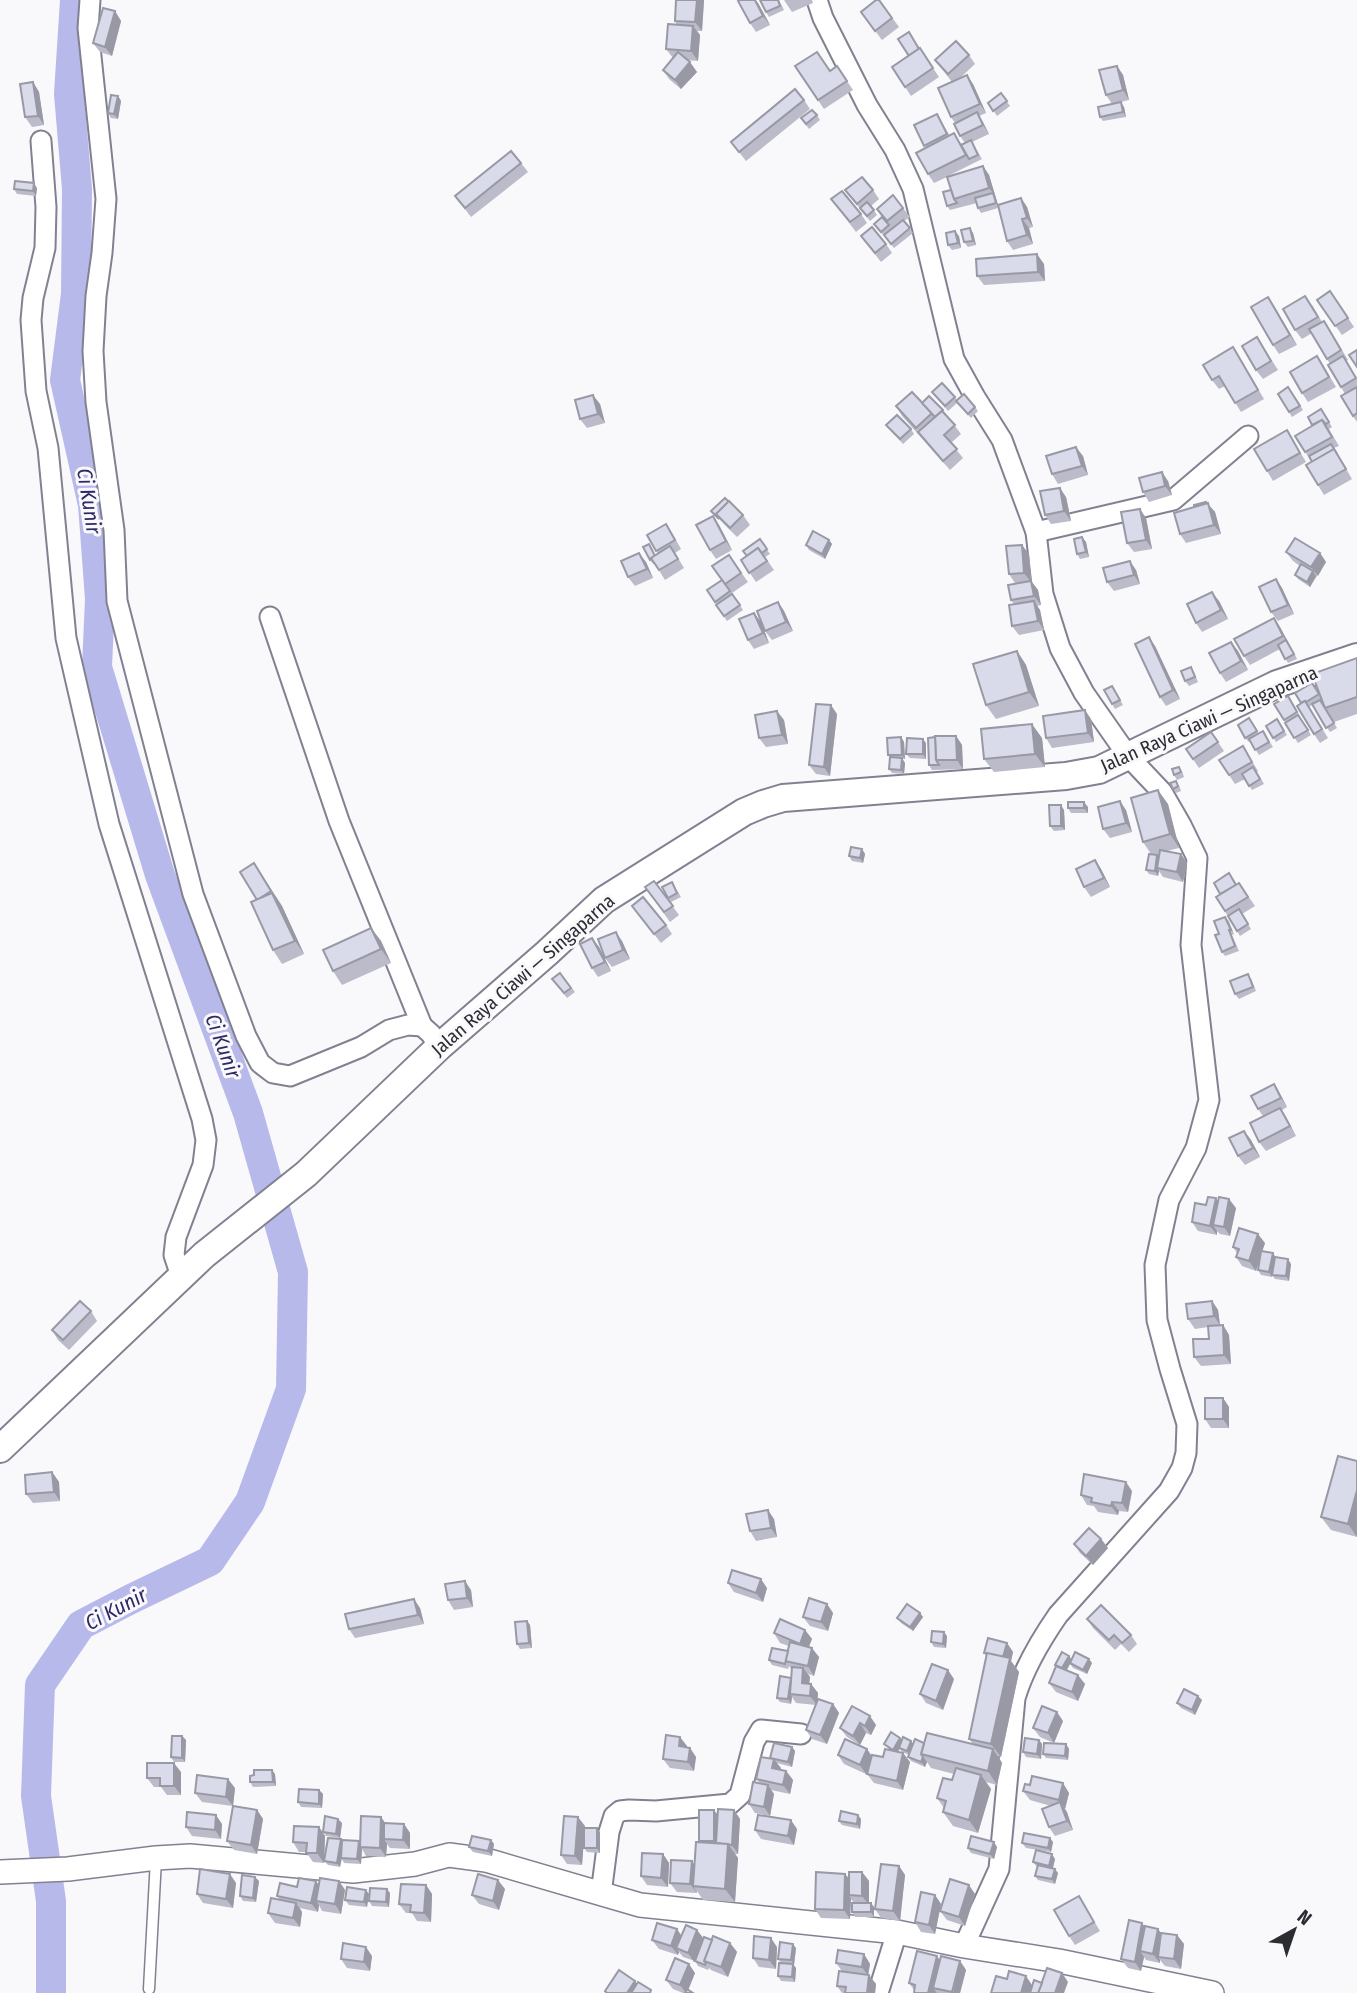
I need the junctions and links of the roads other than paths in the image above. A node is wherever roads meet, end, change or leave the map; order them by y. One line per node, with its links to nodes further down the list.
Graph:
1 (90, 0): 9 (street)
2 (817, 0): 5 (street)
3 (41, 141): 11 (street)
4 (1248, 436): 5 (street)
5 (1036, 531): 8 (street)
6 (270, 617): 9 (street)
7 (1357, 657): 8 (main road, Jalan Raya Ciawi — Singaparna)
8 (1128, 756): 10 (main road, Jalan Raya Ciawi — Singaparna); 18 (street)
9 (422, 1026): 10 (street)
10 (439, 1047): 11 (main road, Jalan Raya Ciawi — Singaparna)
11 (181, 1276): 12 (main road, Jalan Raya Ciawi — Singaparna)
12 (0, 1449)
13 (801, 1734): 16 (street)
14 (156, 1858): 15 (street); 16 (street); 19 (lane)
15 (9, 1872)
16 (601, 1894): 17 (street)
17 (897, 1932): 18 (street); 20 (street)
18 (964, 1946): 21 (street)
19 (149, 1989)
20 (878, 1993)
21 (1212, 1993)

